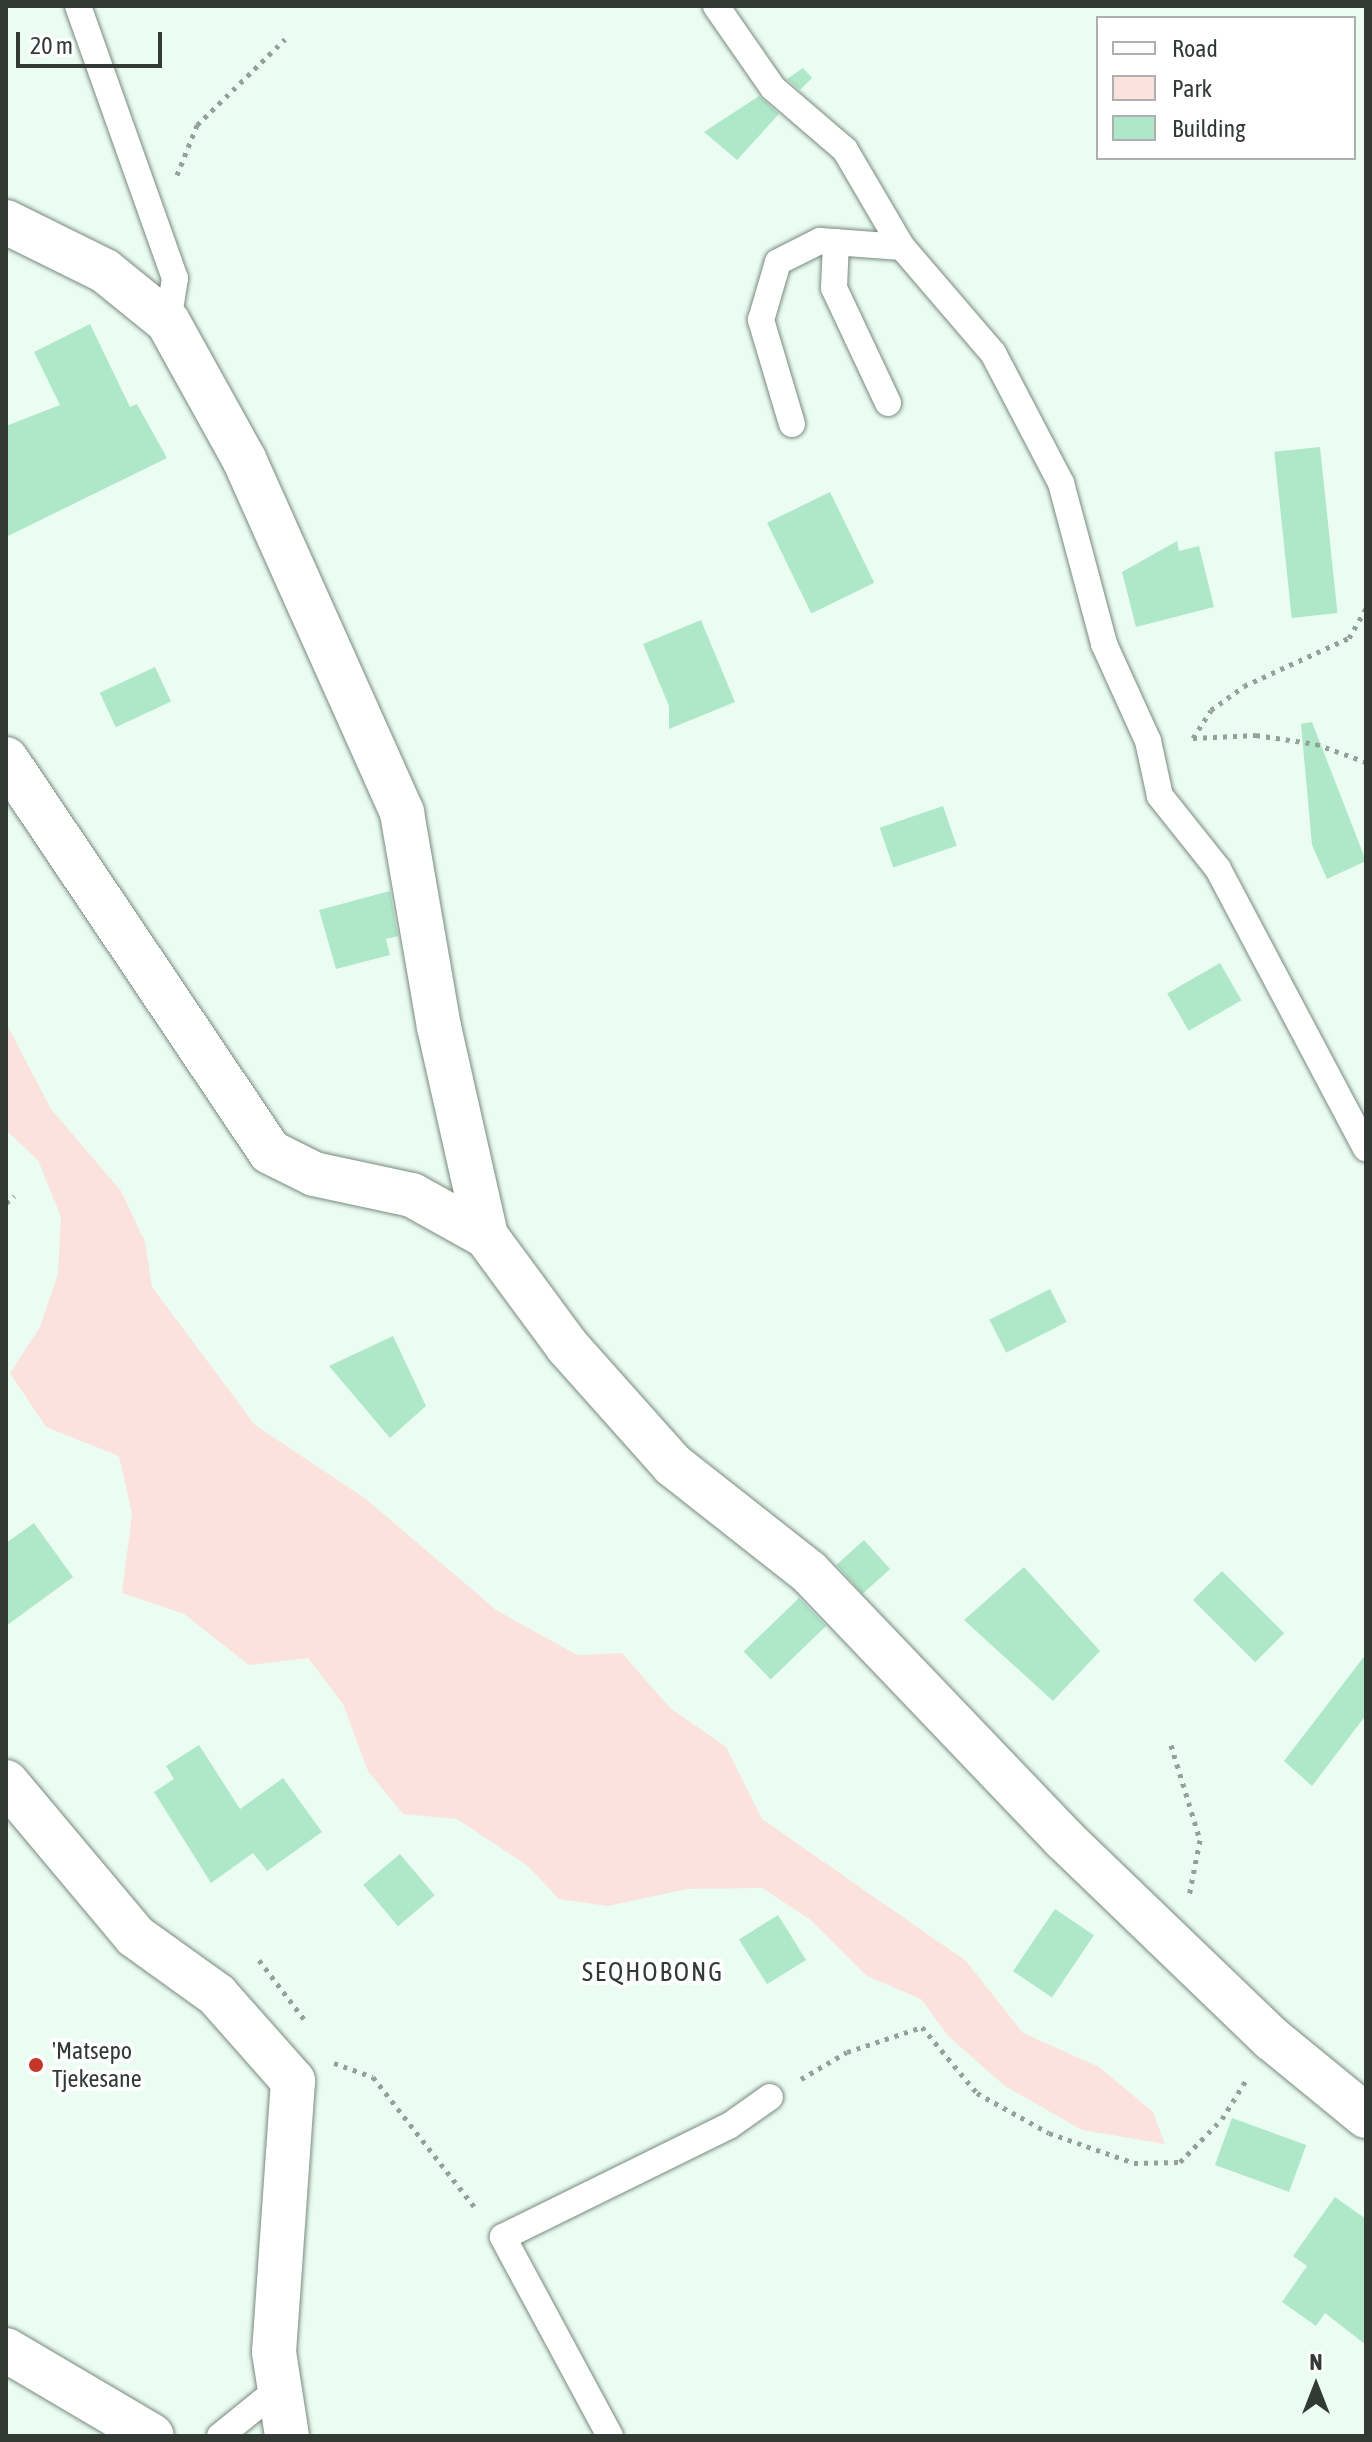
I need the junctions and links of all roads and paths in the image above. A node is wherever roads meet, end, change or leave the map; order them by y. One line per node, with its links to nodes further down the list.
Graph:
1 (78, 6): 4 (lane)
2 (716, 6): 7 (lane)
3 (285, 39): 4 (path)
4 (152, 208): 8 (lane)
5 (6, 222): 8 (street)
6 (836, 242): 7 (lane); 9 (lane); 10 (lane)
7 (902, 247): 13 (lane)
8 (168, 322): 19 (street)
9 (888, 403)
10 (792, 424)
11 (1366, 609): 12 (path)
12 (1193, 738): 13 (path); 15 (path)
13 (1148, 741): 16 (lane)
14 (6, 759): 19 (street)
15 (1366, 762)
16 (1366, 1148)
17 (15, 1196): 18 (path)
18 (6, 1203)
19 (486, 1236): 22 (street)
20 (1171, 1745): 22 (path)
21 (6, 1782): 29 (street)
22 (1170, 1941): 23 (street)
23 (1272, 2039): 25 (path); 26 (street)
24 (330, 2061): 27 (path)
25 (770, 2097): 27 (lane)
26 (1366, 2116)
27 (503, 2237): 33 (lane)
28 (6, 2350): 30 (street)
29 (277, 2390): 31 (lane); 32 (street)
30 (152, 2436)
31 (220, 2436)
32 (287, 2436)
33 (610, 2436)

